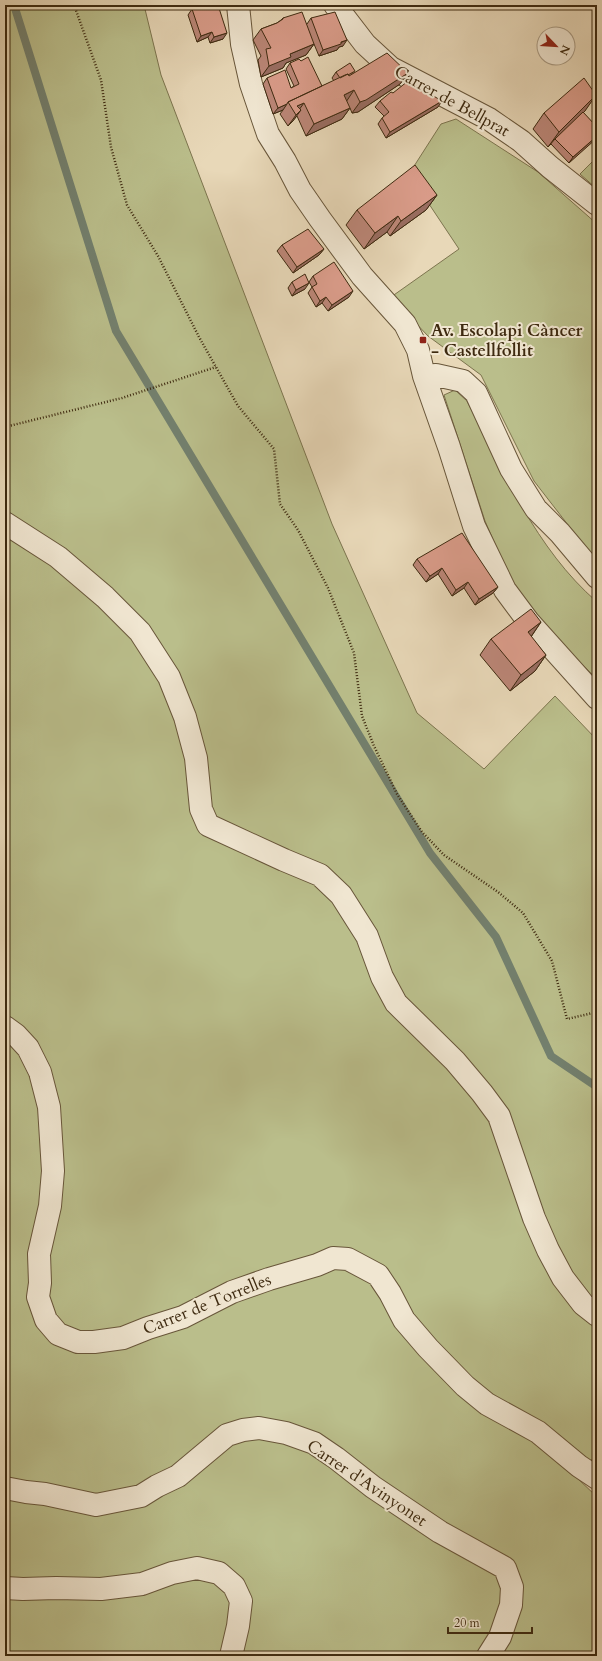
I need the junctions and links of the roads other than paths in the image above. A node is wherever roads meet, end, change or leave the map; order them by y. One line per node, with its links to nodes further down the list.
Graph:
1 (238, 5): 4 (street)
2 (335, 5): 3 (street, Carrer de Bellprat)
3 (597, 204)
4 (424, 376): 6 (street); 7 (street)
5 (5, 524): 9 (street)
6 (597, 577)
7 (597, 698)
8 (5, 1027): 10 (street, Carrer de Torrelles)
9 (597, 1315)
10 (597, 1478)
11 (5, 1488): 14 (street, Carrer d'Avinyonet)
12 (5, 1588): 13 (street)
13 (231, 1656)
14 (488, 1656)

